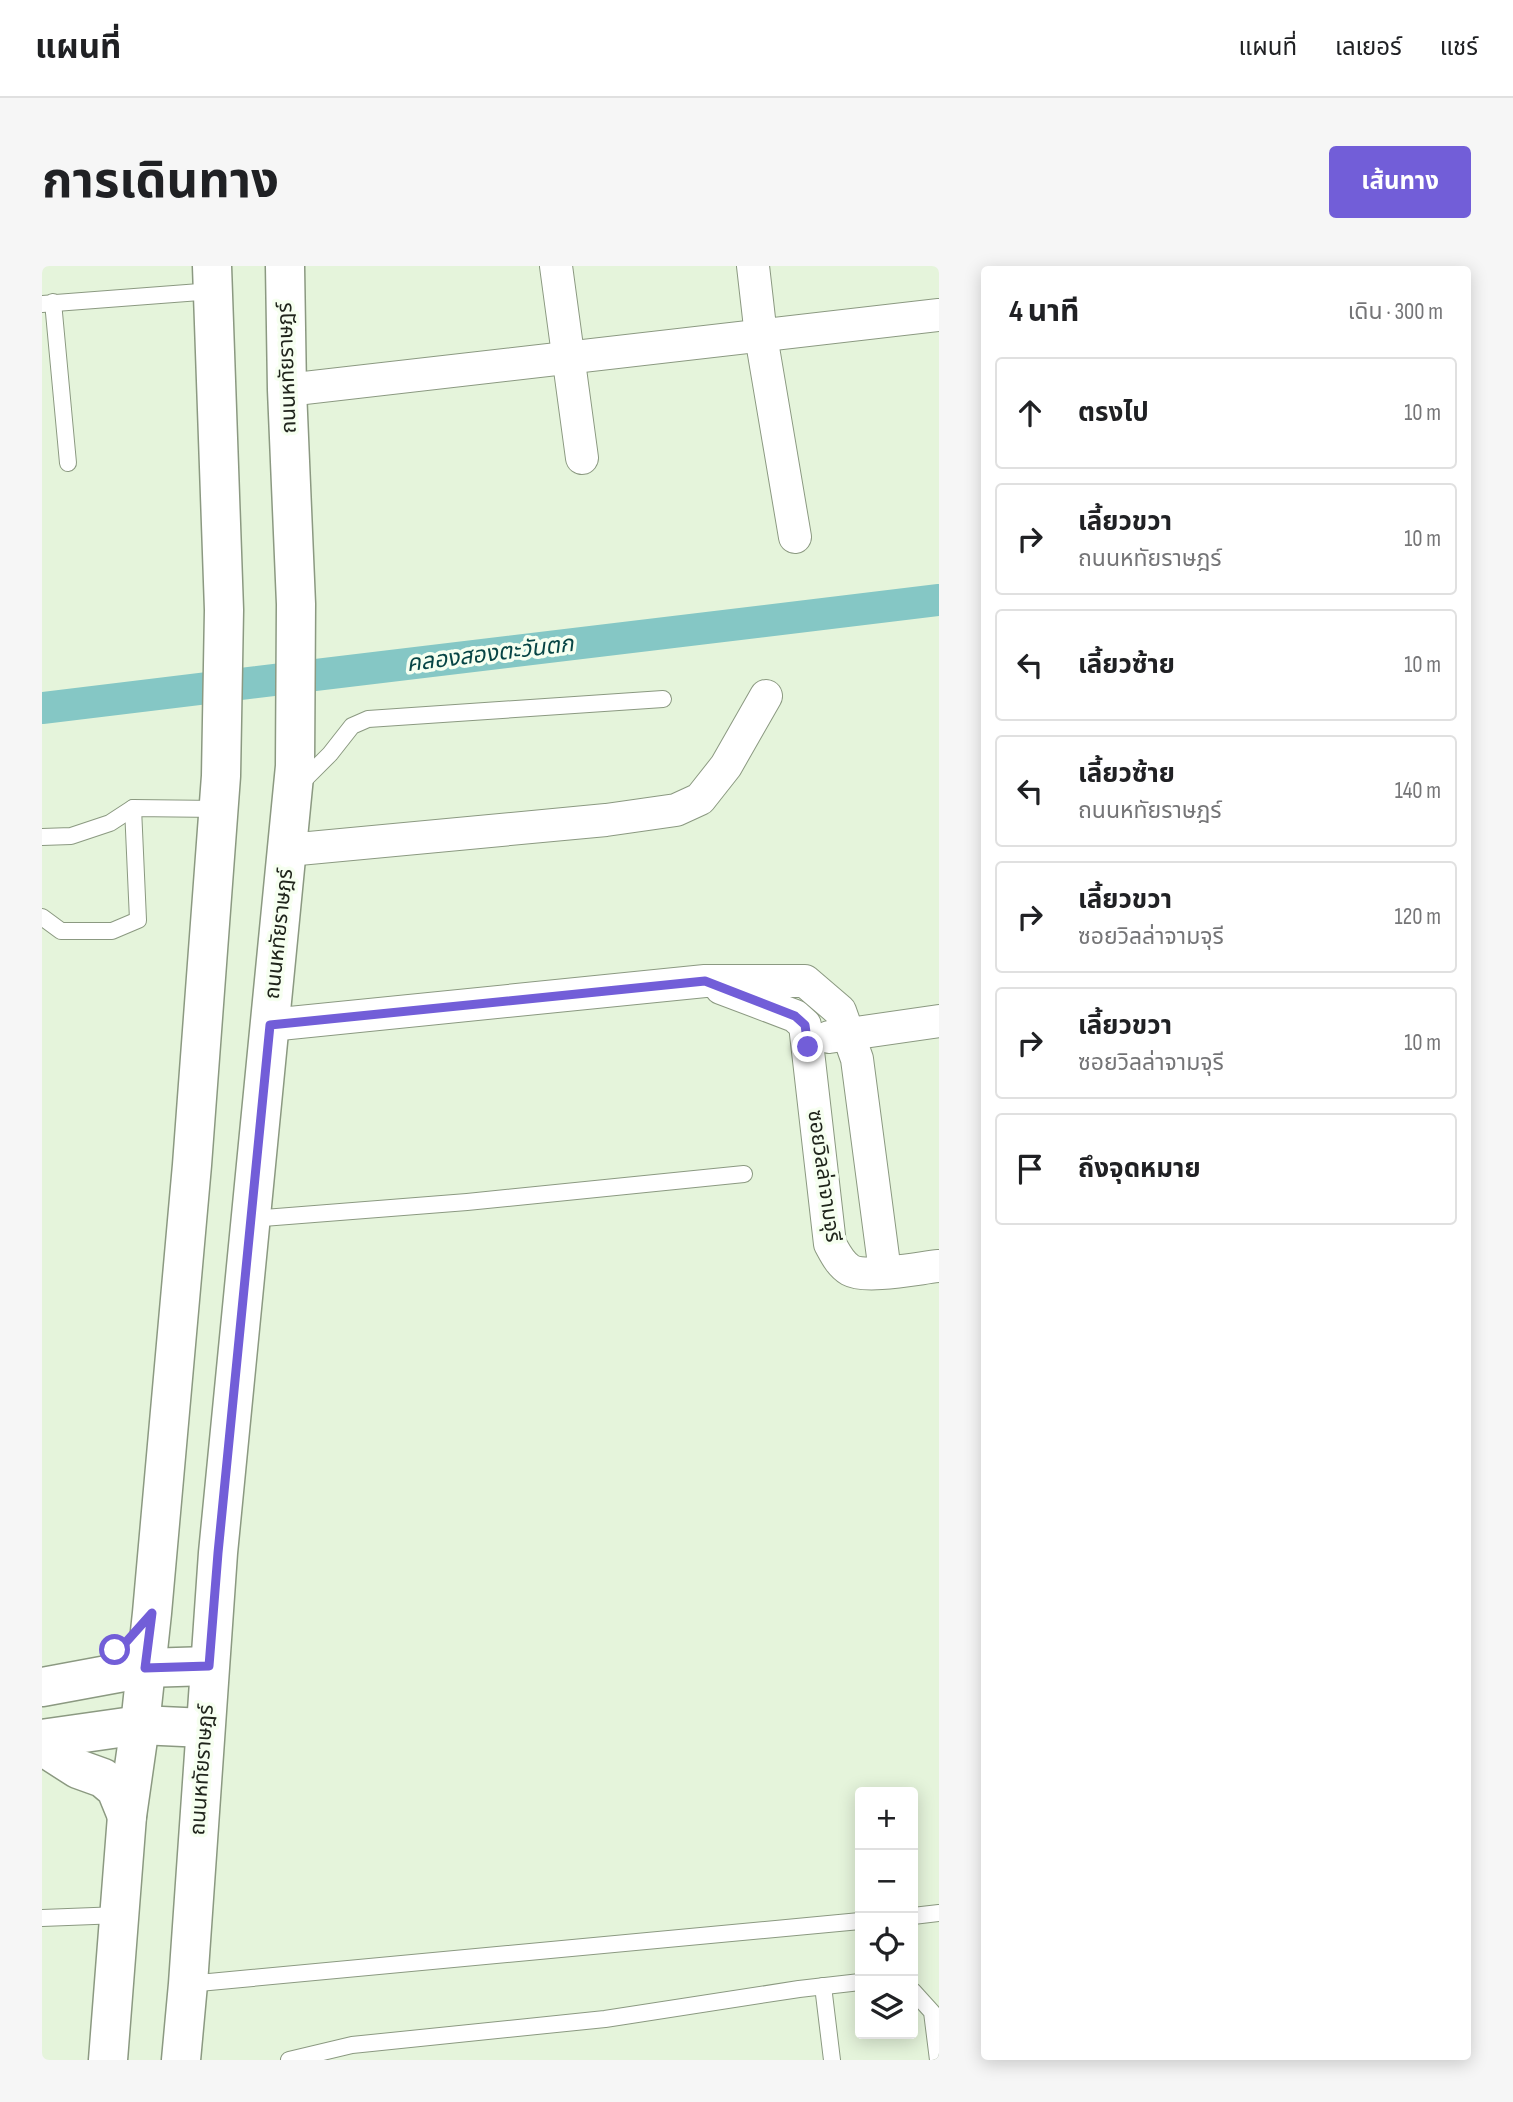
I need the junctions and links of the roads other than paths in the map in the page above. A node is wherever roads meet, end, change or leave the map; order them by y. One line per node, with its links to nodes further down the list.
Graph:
1 (285, 266): 9 (main road, ถนนหทัยราษฎร์)
2 (556, 266): 8 (street)
3 (753, 266): 7 (street)
4 (213, 279): 5 (lane); 16 (main road)
5 (48, 303): 11 (lane)
6 (939, 315): 7 (street)
7 (761, 336): 8 (street); 12 (street)
8 (568, 358): 9 (street); 10 (street)
9 (287, 390): 15 (main road, ถนนหทัยราษฎร์)
10 (582, 458)
11 (68, 463)
12 (795, 537)
13 (766, 696): 19 (street)
14 (663, 699): 15 (lane)
15 (294, 779): 19 (main road, ถนนหทัยราษฎร์)
16 (219, 793): 17 (lane); 30 (main road)
17 (133, 808): 18 (lane); 20 (lane)
18 (42, 837)
19 (288, 850): 23 (main road, ถนนหทัยราษฎร์)
20 (42, 917)
21 (705, 981): 23 (street, ซอยวิลล่าจามจุรี); 24 (street, ซอยวิลล่าจามจุรี); 25 (street, ซอยวิลล่าจามจุรี)
22 (939, 1021): 24 (street)
23 (270, 1025): 27 (main road, ถนนหทัยราษฎร์)
24 (848, 1034): 25 (street); 29 (street, ซอยวิลล่าจามจุรี)
25 (807, 1040): 29 (street, ซอยวิลล่าจามจุรี)
26 (744, 1174): 27 (lane)
27 (252, 1219): 31 (main road, ถนนหทัยราษฎร์)
28 (939, 1266): 29 (street, ซอยวิลล่าจามจุรี)
29 (885, 1272)
30 (152, 1613): 32 (main road); 33 (main road)
31 (209, 1666): 32 (main road); 35 (main road, ถนนหทัยราษฎร์)
32 (145, 1668): 33 (main road); 34 (main road)
33 (51, 1686)
34 (140, 1725): 35 (main road); 36 (main road); 38 (main road)
35 (205, 1728): 45 (main road, ถนนหทัยราษฎร์)
36 (42, 1739)
37 (42, 1746): 38 (main road)
38 (127, 1816): 40 (main road)
39 (939, 1913): 41 (lane)
40 (120, 1915): 42 (lane); 48 (main road)
41 (918, 1915)
42 (42, 1918)
43 (855, 1921): 45 (lane)
44 (855, 1983): 46 (lane)
45 (188, 1984): 49 (main road, ถนนหทัยราษฎร์)
46 (823, 1986): 50 (lane); 51 (lane)
47 (918, 1997): 52 (lane)
48 (108, 2060)
49 (181, 2060)
50 (289, 2060)
51 (832, 2060)
52 (938, 2060)

